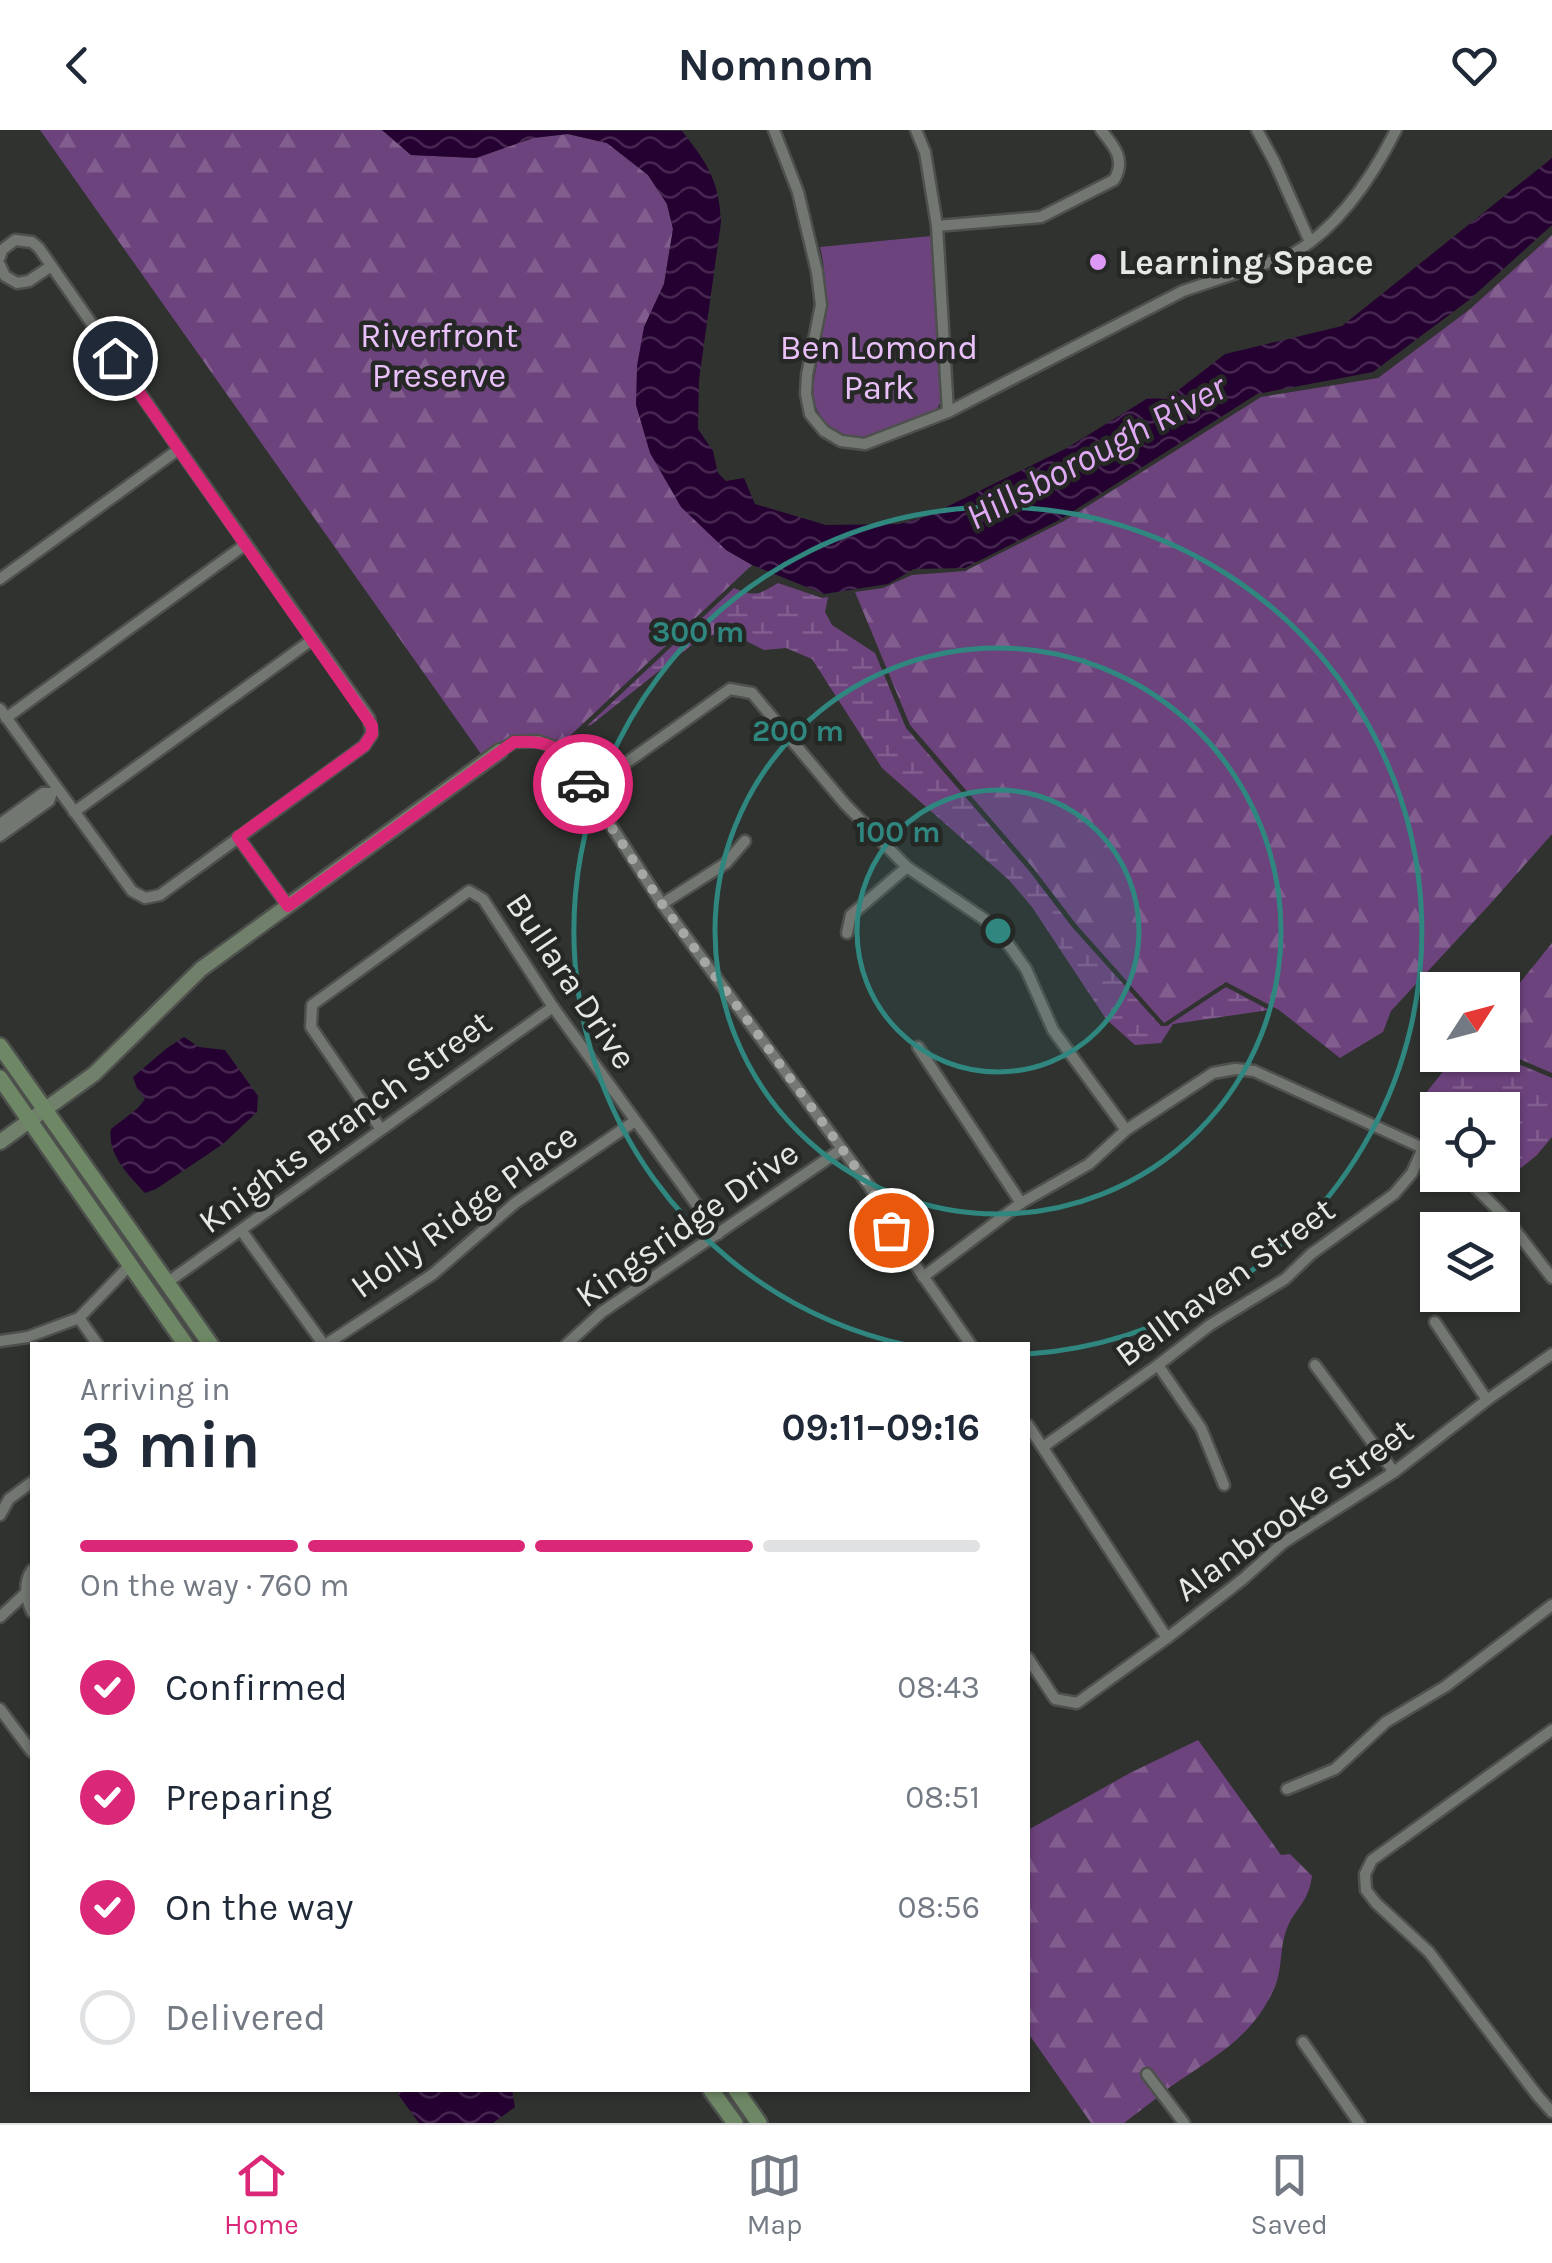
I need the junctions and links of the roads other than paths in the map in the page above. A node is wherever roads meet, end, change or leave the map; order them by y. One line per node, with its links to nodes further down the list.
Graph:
1 (774, 130): 11 (street)
2 (916, 130): 6 (street)
3 (1101, 130): 6 (street)
4 (1258, 130): 7 (street)
5 (1396, 130): 7 (street)
6 (937, 226): 11 (street)
7 (1310, 242): 11 (street)
8 (0, 257): 10 (street)
9 (0, 265): 10 (street)
10 (51, 266): 12 (street)
11 (948, 412)
12 (179, 450): 13 (street); 14 (street)
13 (246, 544): 15 (street); 16 (street)
14 (0, 580)
15 (313, 639): 20 (street); 23 (street)
16 (3, 714): 19 (street)
17 (500, 750): 18 (street); 27 (street)
18 (588, 790): 25 (street); 26 (street)
19 (54, 791): 20 (street); 21 (street); 22 (street)
20 (74, 812): 23 (street)
21 (0, 824)
22 (0, 836)
23 (238, 837): 27 (street)
24 (745, 841): 26 (street)
25 (906, 867): 28 (street); 37 (street)
26 (662, 904): 40 (street)
27 (288, 906): 33 (street)
28 (848, 934)
29 (553, 1007): 35 (street, Bullara Drive); 36 (street, Knights Branch Street); 36 (street, Bullara Drive)
30 (0, 1046): 33 (main road)
31 (918, 1047): 43 (street)
32 (0, 1078): 34 (main road)
33 (46, 1110): 34 (street); 49 (main road)
34 (31, 1121): 38 (street); 46 (main road)
35 (635, 1121): 45 (street, Bullara Drive); 58 (street, Holly Ridge Place)
36 (380, 1128): 44 (street, Knights Branch Street)
37 (1126, 1130): 39 (street); 43 (street)
38 (0, 1142)
39 (1420, 1147)
40 (842, 1150): 45 (street, Kingsridge Drive); 47 (street)
41 (1420, 1155): 62 (street, Bellhaven Street)
42 (1480, 1192): 48 (street)
43 (1021, 1202): 47 (street)
44 (241, 1230): 49 (street, Knights Branch Street); 57 (street)
45 (718, 1234): 59 (street, Kingsridge Drive)
46 (131, 1264): 50 (main road); 51 (street)
47 (923, 1277): 60 (street)
48 (1552, 1278)
49 (168, 1282): 50 (main road); 56 (main road)
50 (152, 1294): 55 (main road)
51 (78, 1318): 53 (street); 54 (street)
52 (1435, 1322): 64 (street)
53 (0, 1342)
54 (96, 1342)
55 (184, 1342)
56 (209, 1342)
57 (322, 1342)
58 (329, 1342)
59 (569, 1342)
60 (969, 1342)
61 (1552, 1354): 64 (street, Alanbrooke Street)
62 (1158, 1365): 66 (street, Bellhaven Street); 69 (street)
63 (1314, 1365): 67 (street)
64 (1488, 1400): 67 (street, Alanbrooke Street)
65 (1030, 1428): 66 (street)
66 (1043, 1447): 75 (street)
67 (1394, 1472): 75 (street, Alanbrooke Street)
68 (30, 1483): 70 (street)
69 (1224, 1485)
70 (4, 1497): 71 (street)
71 (0, 1515)
72 (29, 1590): 74 (street)
73 (1550, 1611): 80 (street)
74 (0, 1617)
75 (1168, 1638): 76 (street, Alanbrooke Street)
76 (1030, 1661)
77 (0, 1709): 79 (street)
78 (1552, 1730): 85 (street)
79 (30, 1749)
80 (1287, 1789)
81 (1303, 2042): 89 (street)
82 (1147, 2074): 88 (street)
83 (713, 2092): 86 (main road)
84 (737, 2092): 87 (main road)
85 (1552, 2112)
86 (735, 2123)
87 (759, 2123)
88 (1184, 2123)
89 (1359, 2123)

